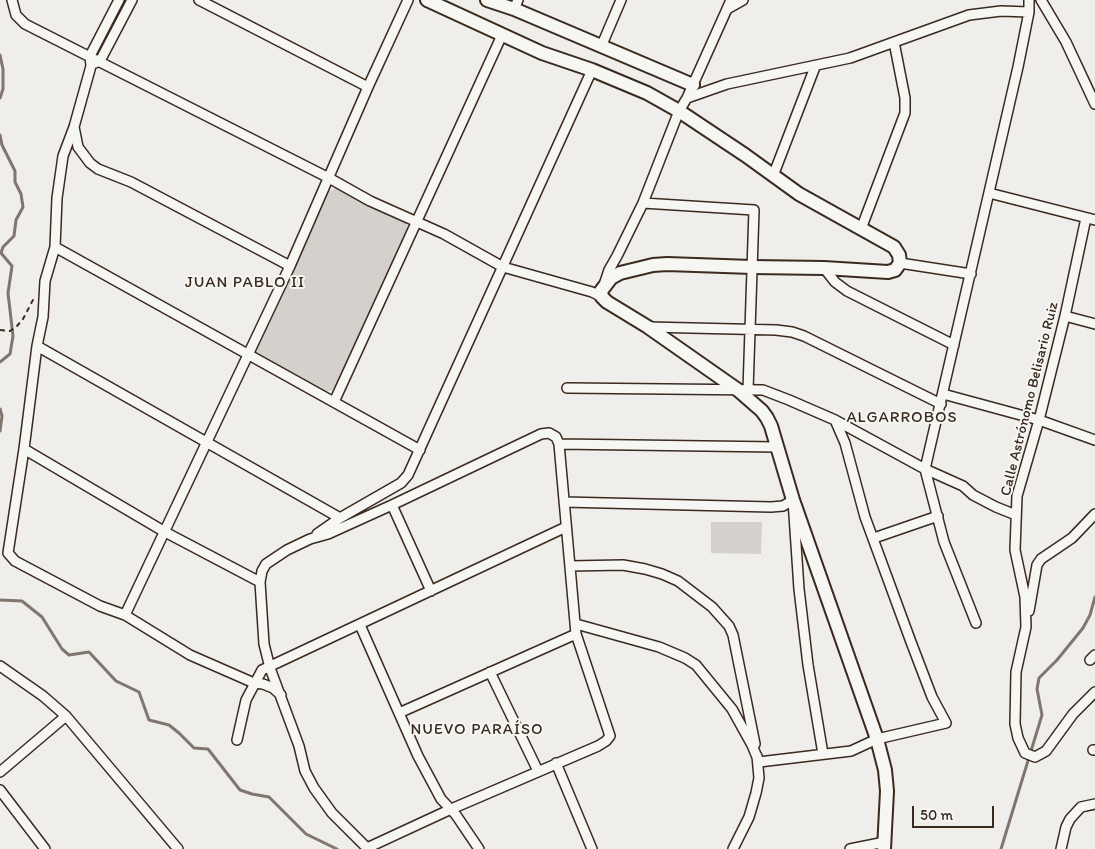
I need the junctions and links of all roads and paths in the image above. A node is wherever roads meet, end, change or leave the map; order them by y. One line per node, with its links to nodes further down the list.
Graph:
1 (12, 0): 19 (street)
2 (119, 0): 19 (street)
3 (132, 0): 20 (street)
4 (199, 0): 24 (street)
5 (408, 0): 24 (street)
6 (427, 0): 16 (street)
7 (487, 0): 13 (street)
8 (622, 0): 18 (street)
9 (730, 0): 14 (street)
10 (744, 0): 14 (street)
11 (1029, 0): 15 (street)
12 (1041, 0): 26 (street)
13 (516, 5): 18 (street)
14 (726, 9): 23 (street)
15 (1029, 12): 17 (street); 31 (street)
16 (502, 35): 22 (street); 34 (street)
17 (894, 42): 21 (street); 35 (street)
18 (601, 47): 23 (street)
19 (90, 61): 20 (street); 28 (street)
20 (100, 61): 30 (street)
21 (815, 67): 25 (street); 29 (street)
22 (592, 70): 27 (street); 39 (street)
23 (693, 85): 25 (street)
24 (368, 86): 30 (street)
25 (687, 98): 27 (street)
26 (1095, 104)
27 (679, 111): 29 (street); 32 (street)
28 (74, 127): 36 (street); 38 (street)
29 (773, 176): 35 (street)
30 (330, 178): 34 (street); 38 (street)
31 (989, 193): 33 (street); 42 (street)
32 (642, 203): 40 (street); 44 (street)
33 (1091, 219): 45 (street, Calle Astrónomo Belisario Ruiz)
34 (415, 222): 39 (street); 56 (street)
35 (861, 229): 37 (street)
36 (55, 246): 43 (street); 52 (street)
37 (900, 263): 41 (street); 42 (street)
38 (290, 266): 52 (street)
39 (503, 267): 44 (street); 65 (street)
40 (752, 267): 41 (street); 44 (street); 49 (street)
41 (824, 268): 51 (street)
42 (971, 274): 51 (street)
43 (45, 281): 48 (path); 50 (street)
44 (603, 291): 47 (street)
45 (1065, 316): 46 (street); 59 (street, Calle Astrónomo Belisario Ruiz)
46 (1095, 324)
47 (648, 327): 49 (street); 54 (street)
48 (0, 330)
49 (750, 330): 54 (street); 57 (street)
50 (37, 346): 61 (street); 64 (street)
51 (954, 346): 55 (street)
52 (247, 354): 56 (street); 61 (street)
53 (567, 388): 54 (street)
54 (743, 390): 58 (street); 63 (street)
55 (943, 394): 57 (street); 59 (street)
56 (334, 402): 65 (street)
57 (941, 404): 66 (street)
58 (835, 420): 66 (street); 76 (street)
59 (1039, 420): 60 (street); 71 (street, Calle Astrónomo Belisario Ruiz)
60 (1095, 440)
61 (206, 442): 73 (street); 75 (street)
62 (559, 444): 63 (street); 68 (street); 69 (street)
63 (777, 447): 67 (street)
64 (24, 450): 75 (street); 81 (street)
65 (420, 450): 73 (street)
66 (925, 469): 71 (street); 72 (street)
67 (793, 500): 68 (street); 95 (street); 97 (street)
68 (564, 502): 74 (street)
69 (392, 505): 77 (street); 80 (street)
70 (1095, 514): 85 (street)
71 (1016, 515): 85 (street, Calle Astrónomo Belisario Ruiz)
72 (938, 516): 76 (street); 82 (street)
73 (340, 518): 77 (street)
74 (566, 527): 78 (street); 80 (street)
75 (165, 532): 79 (street); 81 (street)
76 (874, 538): 95 (street)
77 (310, 539): 79 (street)
78 (570, 566): 83 (street); 98 (street)
79 (260, 582): 88 (street)
80 (431, 591): 84 (street)
81 (125, 615): 90 (street)
82 (976, 623)
83 (576, 624): 86 (street); 98 (street)
84 (360, 625): 88 (street); 93 (street)
85 (1026, 627): 91 (street, Calle Astrónomo Belisario Ruiz)
86 (576, 634): 89 (street); 99 (street)
87 (0, 666): 94 (street)
88 (270, 668): 90 (street); 92 (street)
89 (490, 672): 93 (street); 100 (street)
90 (254, 683): 92 (street); 96 (street)
91 (1095, 692)
92 (281, 695): 106 (street)
93 (399, 713): 104 (street)
94 (66, 716): 101 (street); 108 (street)
95 (877, 739): 97 (street); 105 (street)
96 (237, 740)
97 (823, 754): 98 (street)
98 (758, 762): 111 (street)
99 (556, 763): 100 (street); 110 (street)
100 (538, 771): 104 (street)
101 (0, 772)
102 (0, 790): 107 (street)
103 (1095, 804): 113 (street)
104 (449, 810): 106 (street); 109 (street)
105 (884, 846): 112 (street)
106 (367, 848)
107 (45, 849)
108 (178, 849)
109 (479, 849)
110 (592, 849)
111 (733, 849)
112 (850, 849)
113 (1062, 849)

